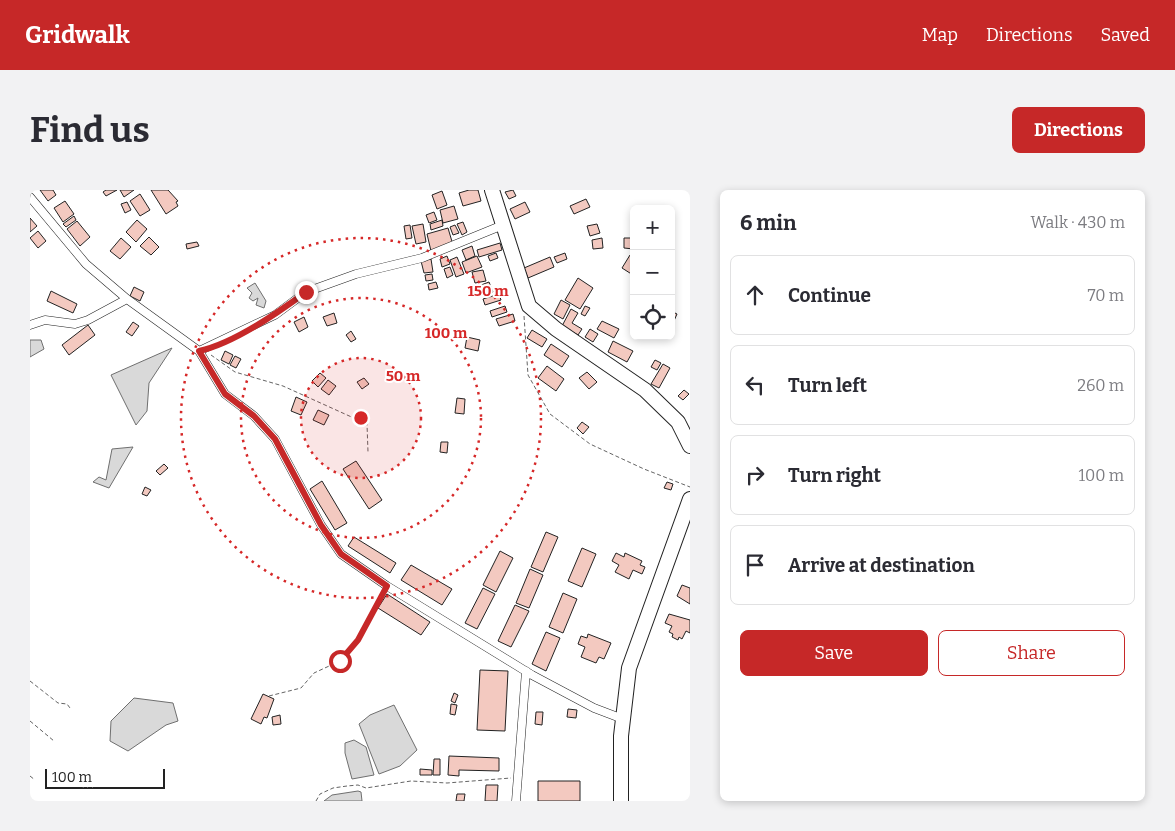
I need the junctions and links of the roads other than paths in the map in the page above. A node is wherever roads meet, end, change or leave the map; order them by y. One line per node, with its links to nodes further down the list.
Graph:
1 (492, 190): 3 (highway)
2 (30, 197): 4 (street)
3 (504, 225): 6 (street); 7 (highway)
4 (127, 299): 5 (street); 6 (street)
5 (30, 325)
6 (201, 350): 9 (street)
7 (690, 446)
8 (690, 499): 10 (highway)
9 (526, 671): 10 (street); 11 (street)
10 (623, 719): 12 (highway)
11 (516, 801)
12 (621, 801)

